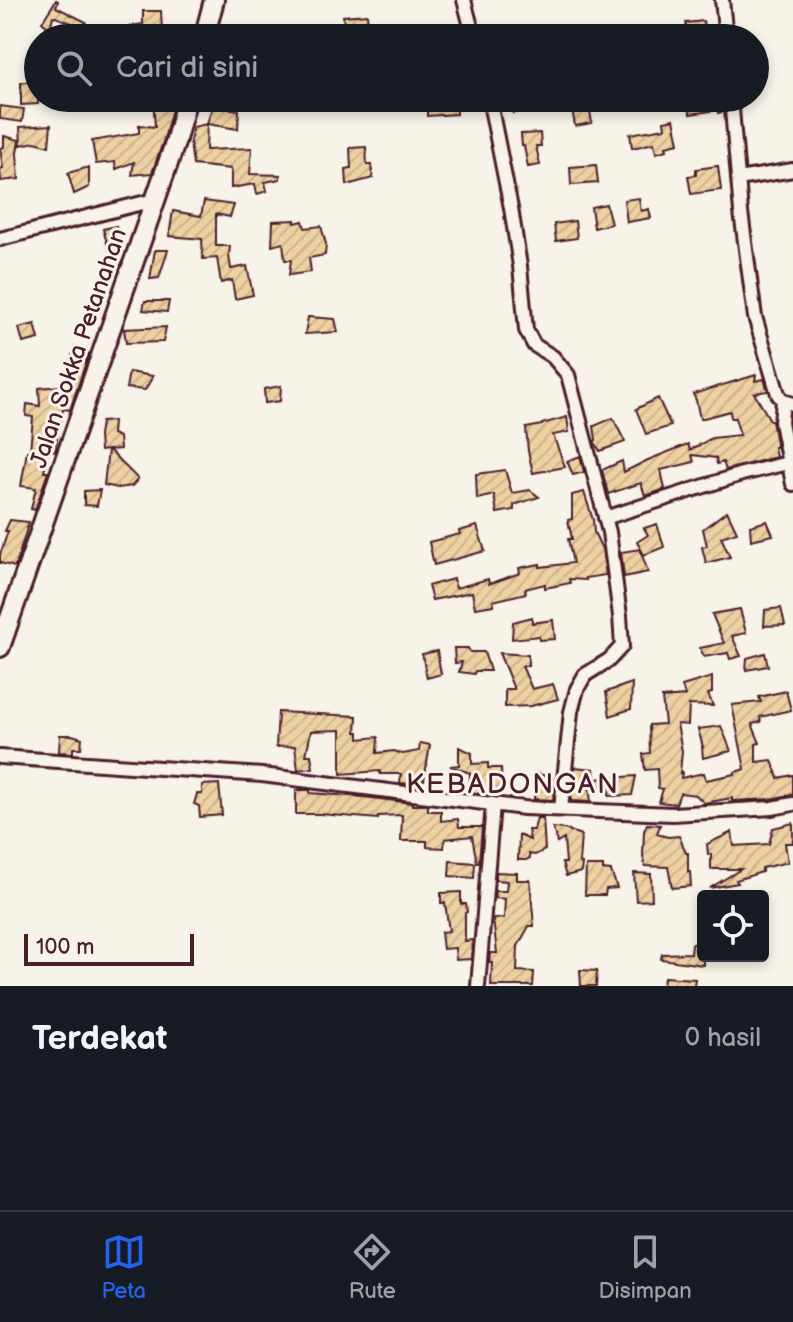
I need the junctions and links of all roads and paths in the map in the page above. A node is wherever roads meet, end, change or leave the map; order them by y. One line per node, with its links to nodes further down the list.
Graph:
1 (214, 0): 4 (main road)
2 (464, 0): 5 (street)
3 (722, 0): 6 (street)
4 (208, 24)
5 (470, 24)
6 (725, 24)
7 (183, 112): 12 (main road, Jalan Sokka Petanahan)
8 (492, 112): 17 (street)
9 (732, 112): 11 (street)
10 (793, 170): 11 (street)
11 (738, 179): 14 (street)
12 (154, 200): 13 (street); 18 (main road, Jalan Sokka Petanahan)
13 (0, 239)
14 (788, 402): 15 (street)
15 (788, 463): 16 (street); 17 (street)
16 (793, 484)
17 (605, 518): 22 (street)
18 (0, 647)
19 (0, 757): 20 (street)
20 (493, 804): 22 (street); 23 (street)
21 (793, 804): 22 (street)
22 (561, 809)
23 (478, 986)

